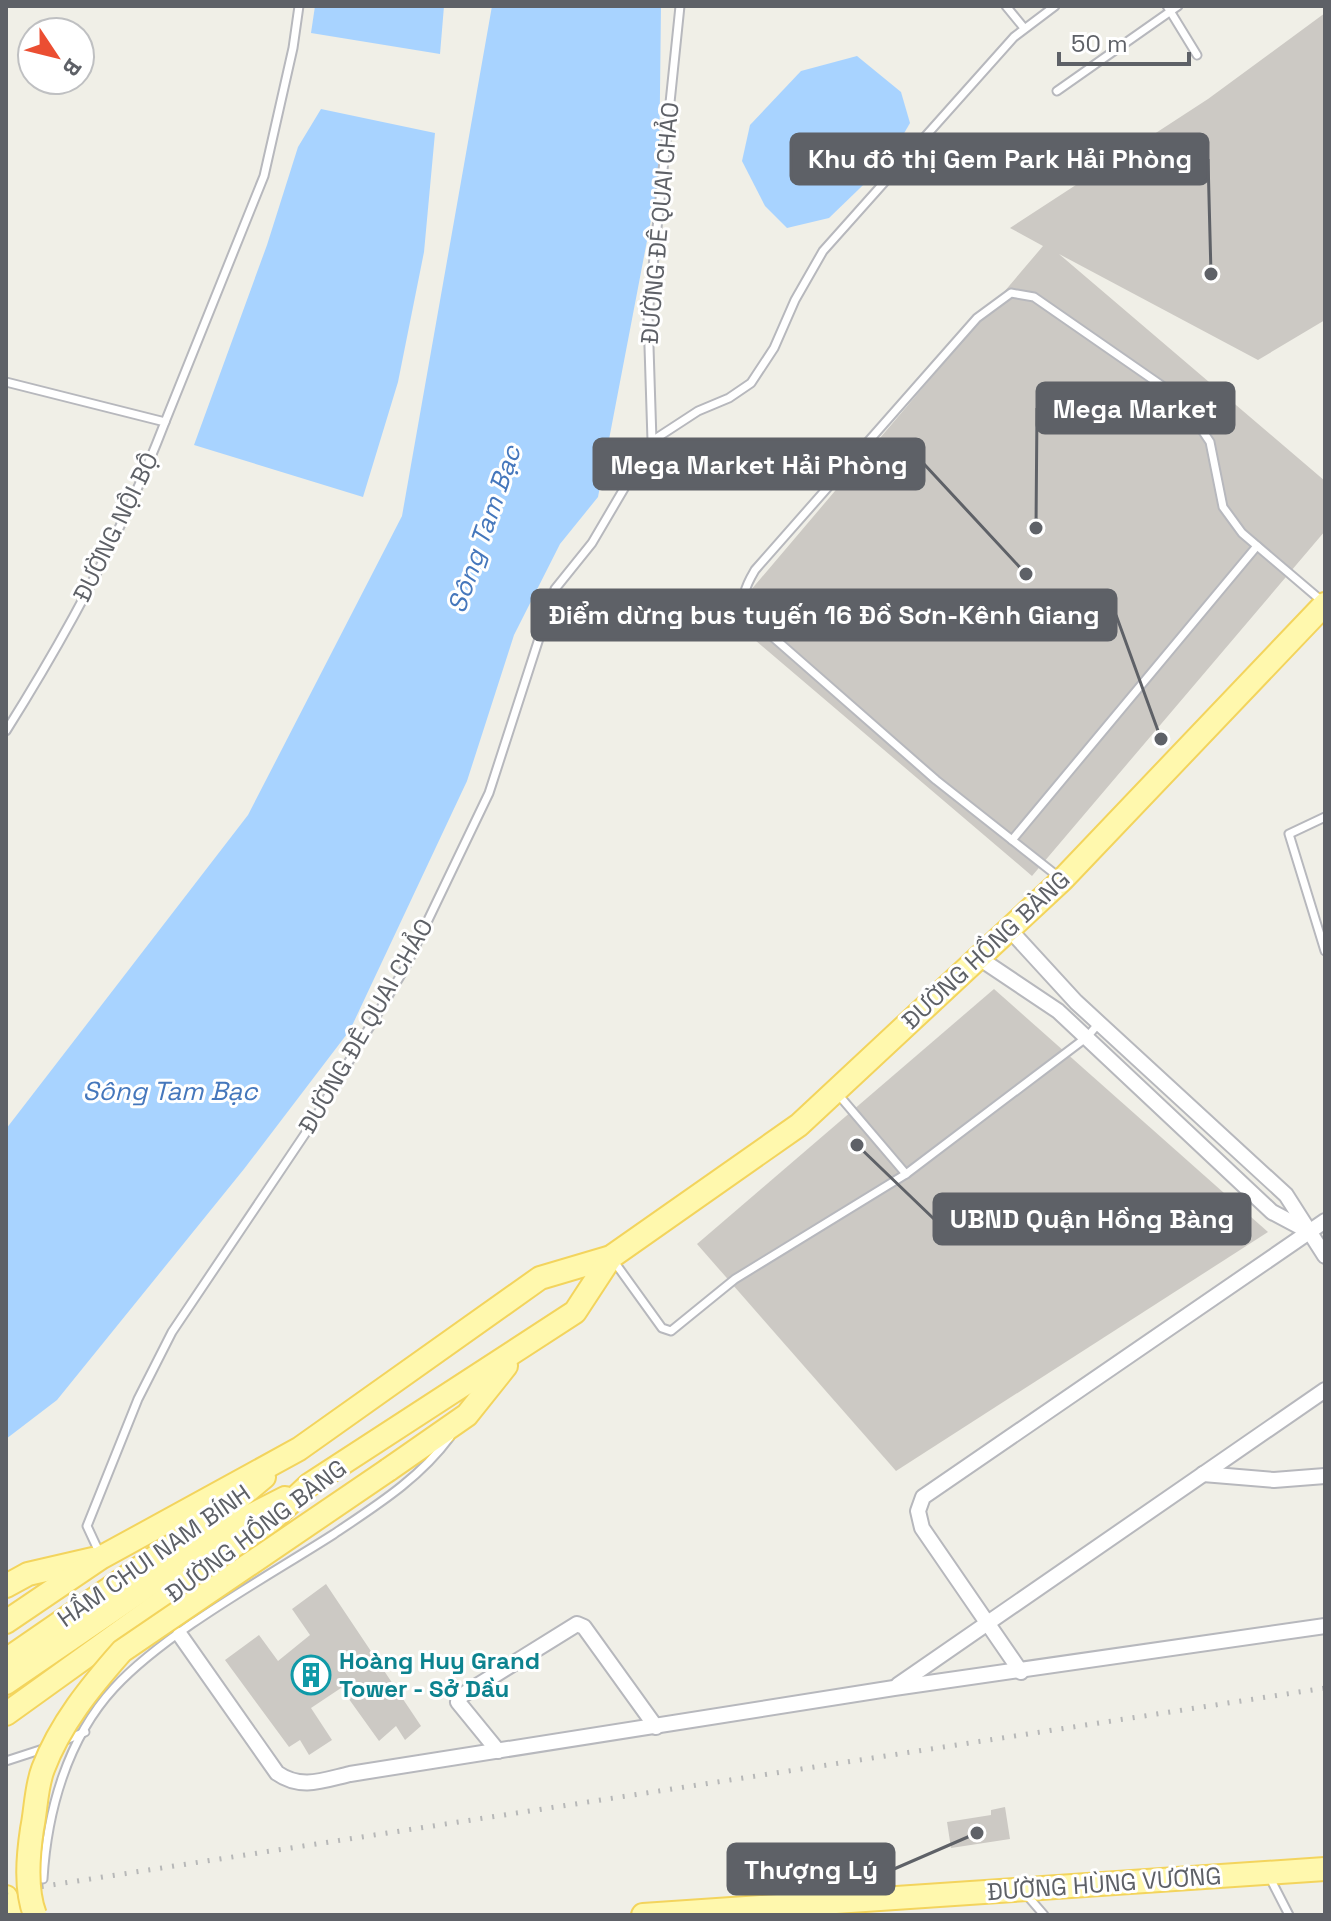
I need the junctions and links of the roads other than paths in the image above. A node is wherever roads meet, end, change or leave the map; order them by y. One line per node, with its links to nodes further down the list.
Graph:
1 (299, 6): 11 (lane)
2 (680, 6): 12 (lane, ĐƯỜNG ĐÊ QUAI CHẢO)
3 (1006, 6): 7 (lane)
4 (1055, 6): 7 (lane, ĐƯỜNG ĐÊ QUAI CHẢO)
5 (1178, 6): 6 (lane)
6 (1169, 9): 8 (lane); 9 (lane)
7 (1024, 28): 12 (lane, ĐƯỜNG ĐÊ QUAI CHẢO)
8 (1197, 55)
9 (1057, 91)
10 (6, 382): 11 (lane, ĐƯỜNG NỘI BỘ)
11 (165, 422): 15 (lane, ĐƯỜNG NỘI BỘ)
12 (652, 441): 37 (lane, ĐƯỜNG ĐÊ QUAI CHẢO)
13 (1257, 546): 14 (lane); 17 (lane); 17 (lane)
14 (1325, 604): 18 (main road, ĐƯỜNG HỒNG BÀNG)
15 (6, 731)
16 (1325, 817): 20 (lane)
17 (1012, 840): 18 (lane)
18 (1062, 880): 19 (main road, ĐƯỜNG HỒNG BÀNG)
19 (1010, 930): 21 (main road, ĐƯỜNG HỒNG BÀNG); 22 (street)
20 (1325, 951)
21 (979, 958): 23 (street); 24 (main road, ĐƯỜNG HỒNG BÀNG)
22 (1099, 1023): 23 (lane); 27 (street)
23 (1087, 1037): 25 (lane); 27 (street)
24 (834, 1090): 25 (lane); 29 (main road, ĐƯỜNG HỒNG BÀNG)
25 (906, 1174): 29 (lane)
26 (1325, 1221): 27 (street)
27 (1308, 1232): 28 (street); 40 (street)
28 (1325, 1256)
29 (611, 1257): 30 (main road, ĐƯỜNG HỒNG BÀNG); 33 (main road, ĐƯỜNG HỒNG BÀNG)
30 (518, 1350): 32 (main road); 36 (main road, ĐƯỜNG HỒNG BÀNG)
31 (1325, 1390): 34 (street)
32 (467, 1415): 42 (lane); 59 (main road, bridge)
33 (299, 1449): 37 (main road, ĐƯỜNG HỒNG BÀNG); 43 (main road, HẦM CHUI NAM BÍNH)
34 (1203, 1474): 35 (street); 40 (street)
35 (1325, 1476)
36 (309, 1485): 45 (main road, HẦM CHUI NAM BÍNH); 47 (main road, ĐƯỜNG HỒNG BÀNG)
37 (102, 1557): 38 (main road); 39 (main road, ĐƯỜNG HỒNG BÀNG)
38 (6, 1586)
39 (6, 1622)
40 (987, 1624): 44 (street); 46 (street)
41 (1325, 1626): 44 (street)
42 (180, 1635): 49 (lane); 50 (street)
43 (6, 1660)
44 (1021, 1672): 46 (street)
45 (6, 1683)
46 (894, 1688): 48 (street)
47 (6, 1714)
48 (656, 1727): 50 (street); 50 (street)
49 (85, 1732): 51 (lane); 54 (lane)
50 (498, 1751)
51 (6, 1761)
52 (1325, 1869): 53 (main road, ĐƯỜNG HÙNG VƯƠNG)
53 (1268, 1872): 55 (main road, ĐƯỜNG HÙNG VƯƠNG); 62 (lane)
54 (43, 1879)
55 (1022, 1889): 57 (main road, ĐƯỜNG HÙNG VƯƠNG); 61 (lane)
56 (6, 1897): 58 (main road)
57 (772, 1910): 60 (main road, ĐƯỜNG HÙNG VƯƠNG)
58 (15, 1915)
59 (35, 1915)
60 (643, 1915)
61 (1044, 1915)
62 (1289, 1915)

